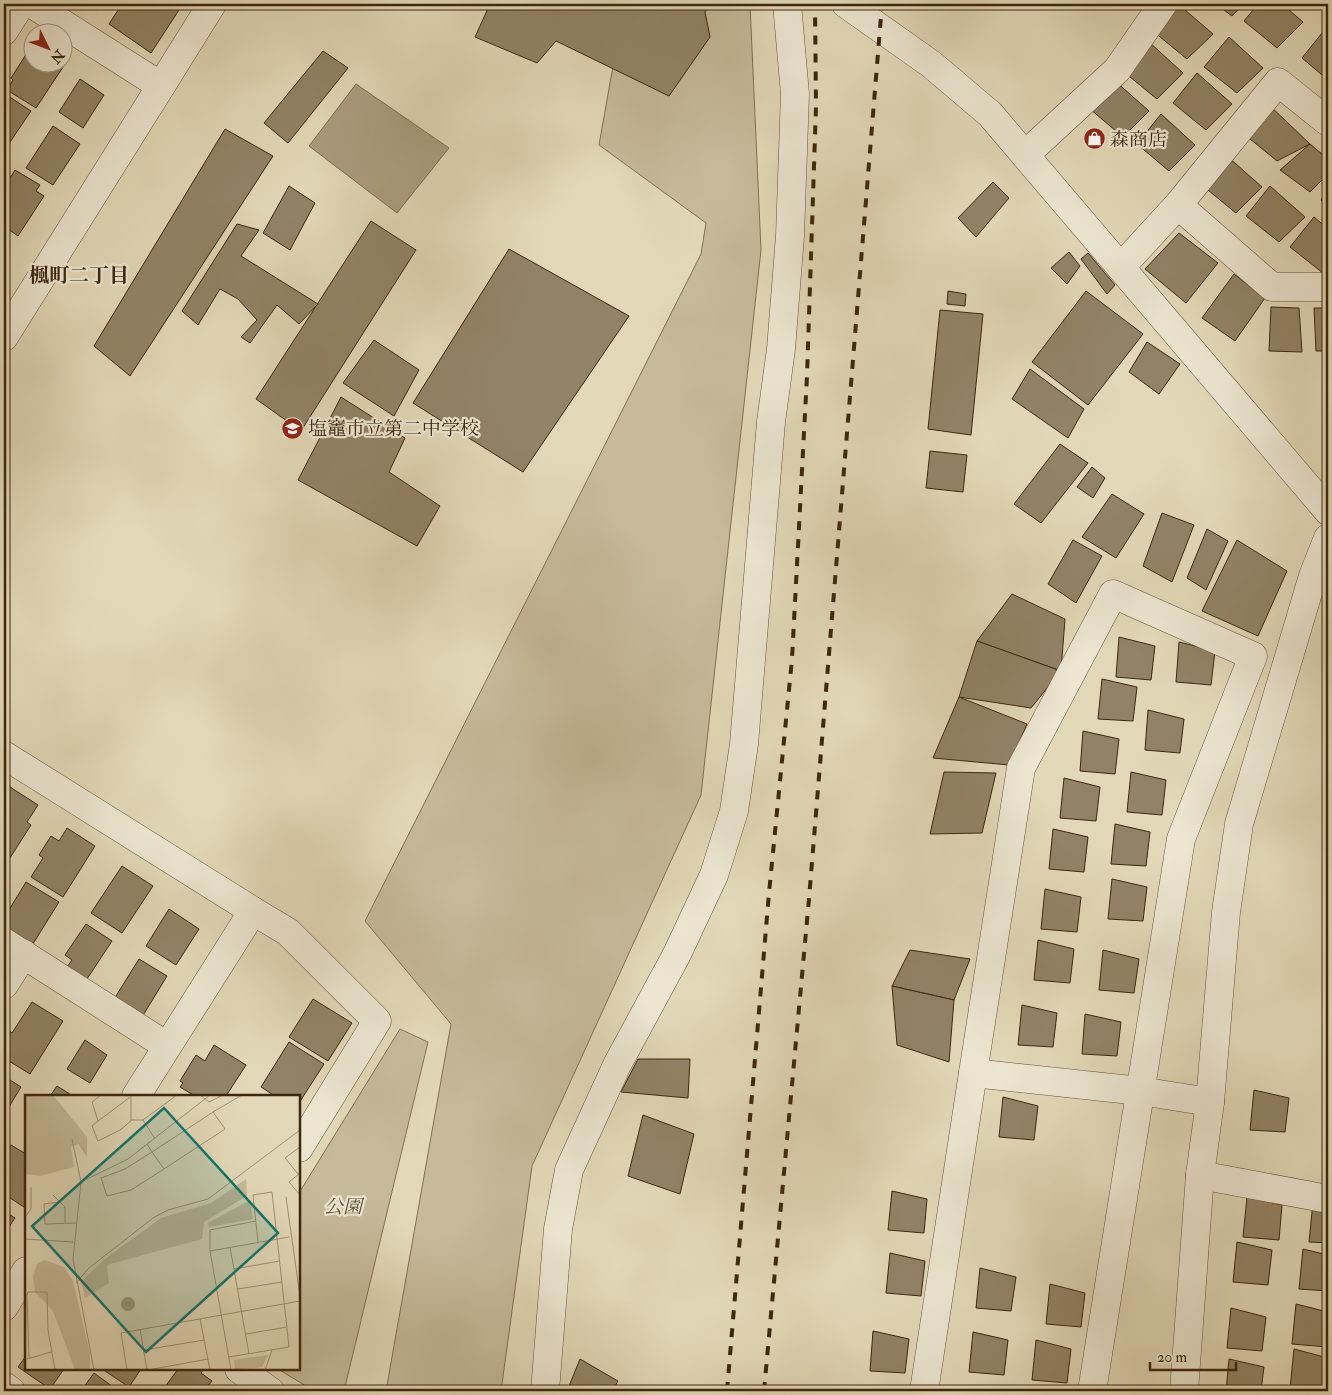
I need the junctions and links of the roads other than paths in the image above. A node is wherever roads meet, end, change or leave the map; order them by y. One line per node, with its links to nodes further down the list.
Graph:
1 (21, 4): 7 (street)
2 (32, 4): 8 (street)
3 (212, 4): 8 (street)
4 (787, 4): 35 (street)
5 (846, 4): 10 (street)
6 (1163, 4): 10 (street)
7 (4, 30)
8 (161, 86): 14 (street)
9 (1328, 122): 11 (street)
10 (1026, 154): 12 (street)
11 (1178, 205): 12 (street); 13 (street)
12 (1121, 267): 15 (street)
13 (1327, 286)
14 (4, 337)
15 (1328, 511)
16 (1328, 538): 25 (street)
17 (4, 755): 18 (street)
18 (253, 911): 21 (street); 26 (street)
19 (14, 948): 20 (street); 21 (street)
20 (4, 985)
21 (167, 1046): 24 (street)
22 (973, 1073): 23 (street); 23 (street); 36 (street)
23 (1140, 1091): 25 (street); 37 (street)
24 (137, 1095)
25 (1210, 1102): 27 (street)
26 (300, 1146)
27 (1200, 1175): 28 (street); 38 (street)
28 (1328, 1199)
29 (25, 1273): 30 (street)
30 (4, 1307)
31 (240, 1370): 34 (street)
32 (4, 1386): 33 (street)
33 (11, 1391)
34 (270, 1391)
35 (545, 1391)
36 (924, 1391)
37 (1092, 1391)
38 (1184, 1391)

